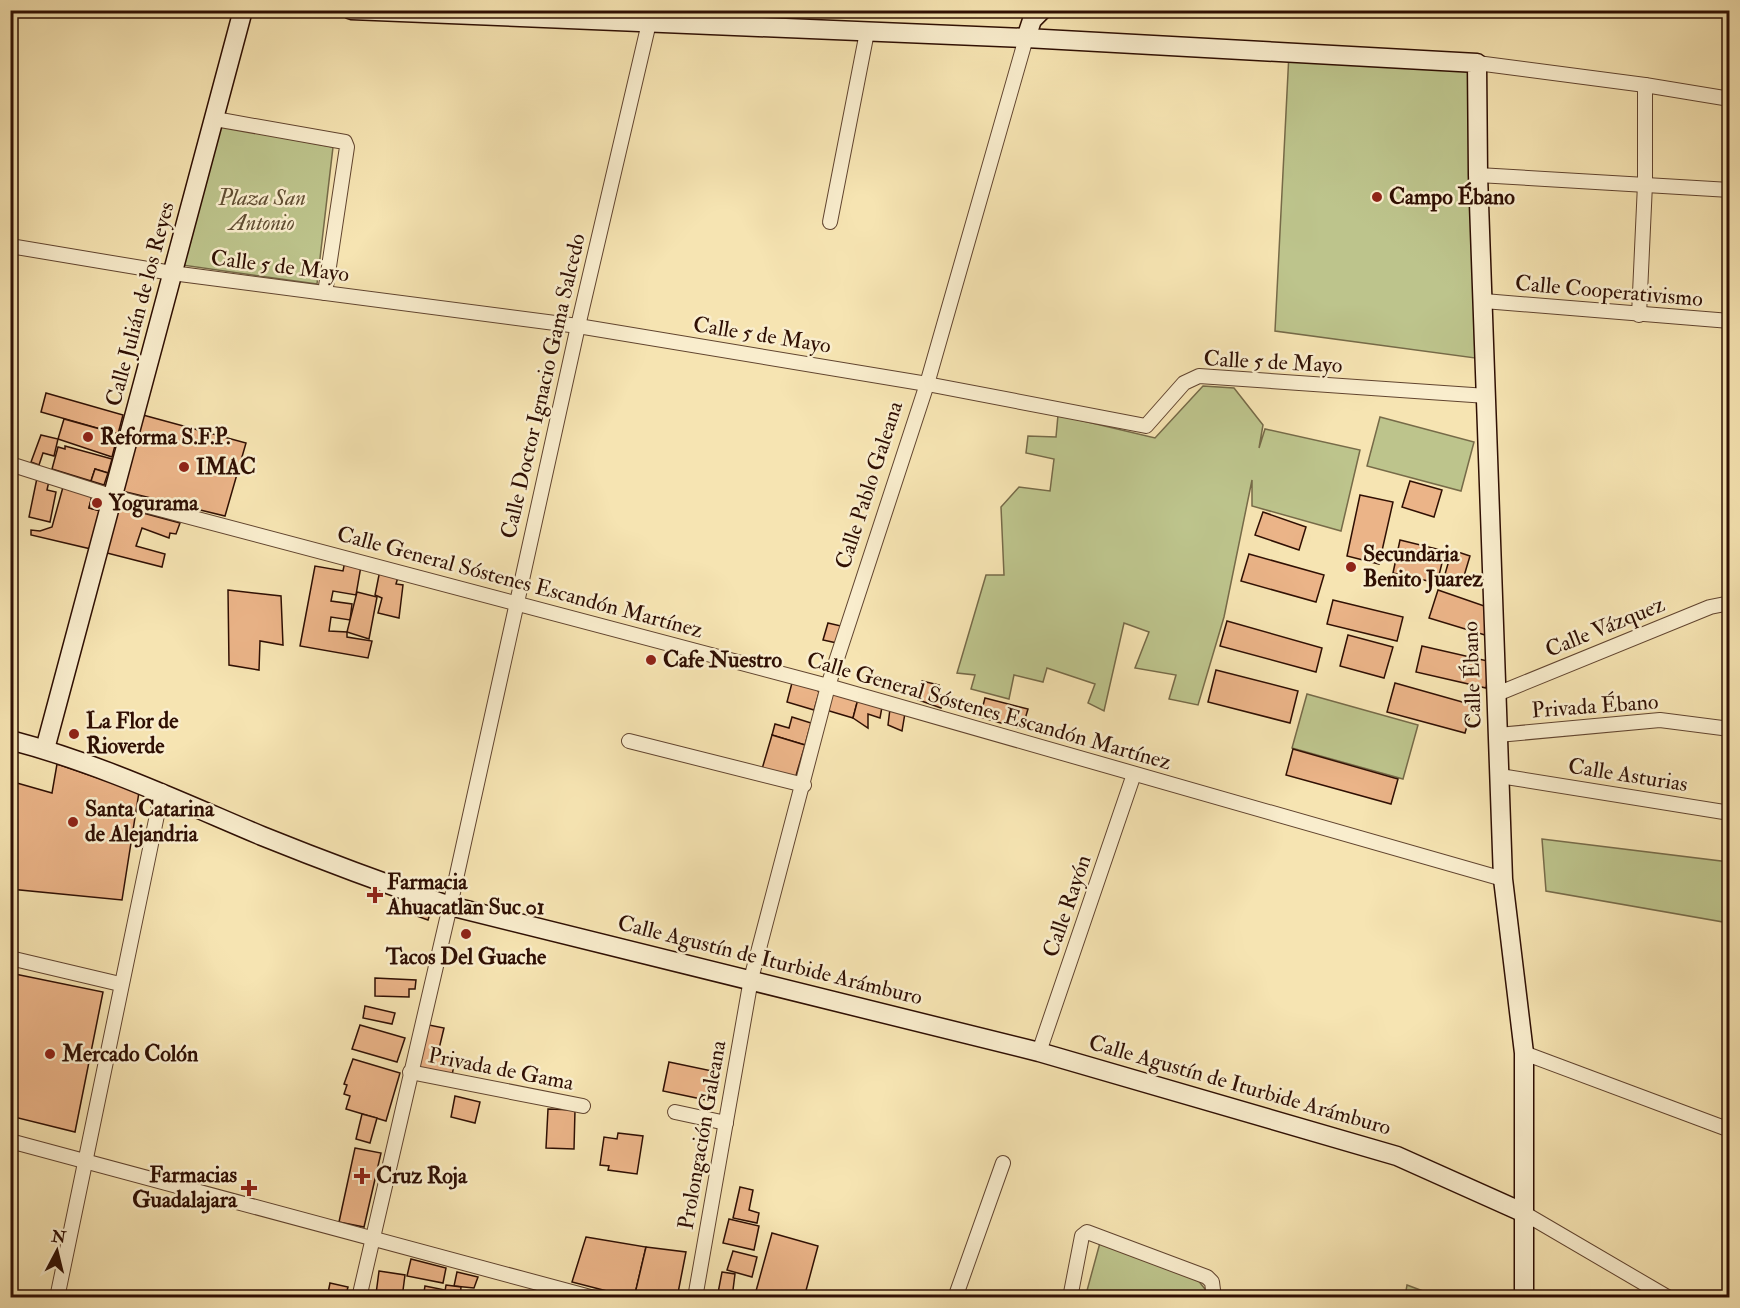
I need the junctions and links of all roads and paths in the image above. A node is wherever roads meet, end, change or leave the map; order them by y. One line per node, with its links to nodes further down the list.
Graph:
1 (243, 10): 10 (street, Calle Julián de los Reyes)
2 (351, 10): 4 (street)
3 (1042, 10): 6 (street, Calle Pablo Galeana)
4 (650, 17): 5 (street); 21 (street, Calle Doctor Ignacio Gama Salcedo)
5 (867, 32): 6 (street); 14 (street)
6 (1026, 38): 7 (street); 22 (street, Calle Pablo Galeana)
7 (1477, 63): 8 (street); 11 (street, Calle Ébano)
8 (1645, 85): 9 (street); 12 (street)
9 (1730, 99)
10 (215, 119): 16 (street, Calle Julián de los Reyes); 17 (street)
11 (1478, 175): 12 (street); 18 (street, Calle Ébano)
12 (1645, 184): 13 (street); 19 (street)
13 (1730, 190)
14 (830, 222)
15 (10, 246): 16 (street, Calle 5 de Mayo)
16 (172, 273): 17 (street, Calle 5 de Mayo); 25 (street, Calle Julián de los Reyes)
17 (326, 293): 21 (street, Calle 5 de Mayo)
18 (1484, 301): 19 (street, Calle Cooperativismo); 23 (street, Calle Ébano)
19 (1639, 315): 20 (street, Calle Cooperativismo)
20 (1730, 321)
21 (578, 326): 22 (street, Calle 5 de Mayo); 26 (street, Calle Doctor Ignacio Gama Salcedo)
22 (927, 384): 23 (street, Calle 5 de Mayo); 28 (street, Calle Pablo Galeana)
23 (1487, 396): 29 (street, Calle Ébano)
24 (10, 464): 25 (street, Calle General Sóstenes Escandón Martínez)
25 (114, 497): 26 (street, Calle General Sóstenes Escandón Martínez); 34 (street, Calle Julián de los Reyes)
26 (516, 601): 28 (street, Calle General Sóstenes Escandón Martínez); 41 (street, Calle Doctor Ignacio Gama Salcedo)
27 (1730, 603): 29 (street, Calle Vázquez)
28 (828, 686): 35 (street, Calle General Sóstenes Escandón Martínez); 37 (street, Calle Pablo Galeana)
29 (1497, 694): 31 (street, Calle Ébano)
30 (1730, 729): 31 (street, Privada Ébano)
31 (1498, 735): 36 (street, Calle Ébano)
32 (10, 740): 34 (street, Calle Agustín de Iturbide Arámburo)
33 (629, 741): 37 (street)
34 (45, 749): 38 (street, Calle Agustín de Iturbide Arámburo)
35 (1134, 774): 40 (street, Calle General Sóstenes Escandón Martínez); 45 (street, Calle Rayón)
36 (1500, 776): 39 (street, Calle Asturias); 40 (street, Calle Ébano)
37 (804, 785): 43 (street, Calle Pablo Galeana)
38 (162, 791): 41 (street, Calle Agustín de Iturbide Arámburo); 44 (street)
39 (1730, 813)
40 (1503, 879): 46 (street, Calle Ébano)
41 (450, 906): 43 (street, Calle Agustín de Iturbide Arámburo); 47 (street, Calle Doctor Ignacio Gama Salcedo)
42 (10, 958): 44 (street)
43 (751, 979): 45 (street, Calle Agustín de Iturbide Arámburo); 50 (street, Prolongación Galeana)
44 (120, 984): 53 (street)
45 (1039, 1052): 55 (street, Calle Agustín de Iturbide Arámburo)
46 (1524, 1053): 51 (street); 55 (street, Calle Ébano)
47 (410, 1072): 48 (street, Privada de Gama); 56 (street, Calle Doctor Ignacio Gama Salcedo)
48 (583, 1106)
49 (675, 1112): 50 (street)
50 (726, 1123): 60 (street, Prolongación Galeana)
51 (1730, 1130)
52 (10, 1141): 53 (street)
53 (84, 1162): 56 (street); 57 (street)
54 (1003, 1163): 61 (street)
55 (1522, 1212): 64 (street, Calle Ébano); 65 (street)
56 (371, 1238): 58 (street, Calle Doctor Ignacio Gama Salcedo); 59 (street)
57 (57, 1298)
58 (359, 1298)
59 (594, 1298)
60 (695, 1298)
61 (956, 1298)
62 (1070, 1298): 63 (street)
63 (1214, 1298)
64 (1524, 1298)
65 (1669, 1298)

